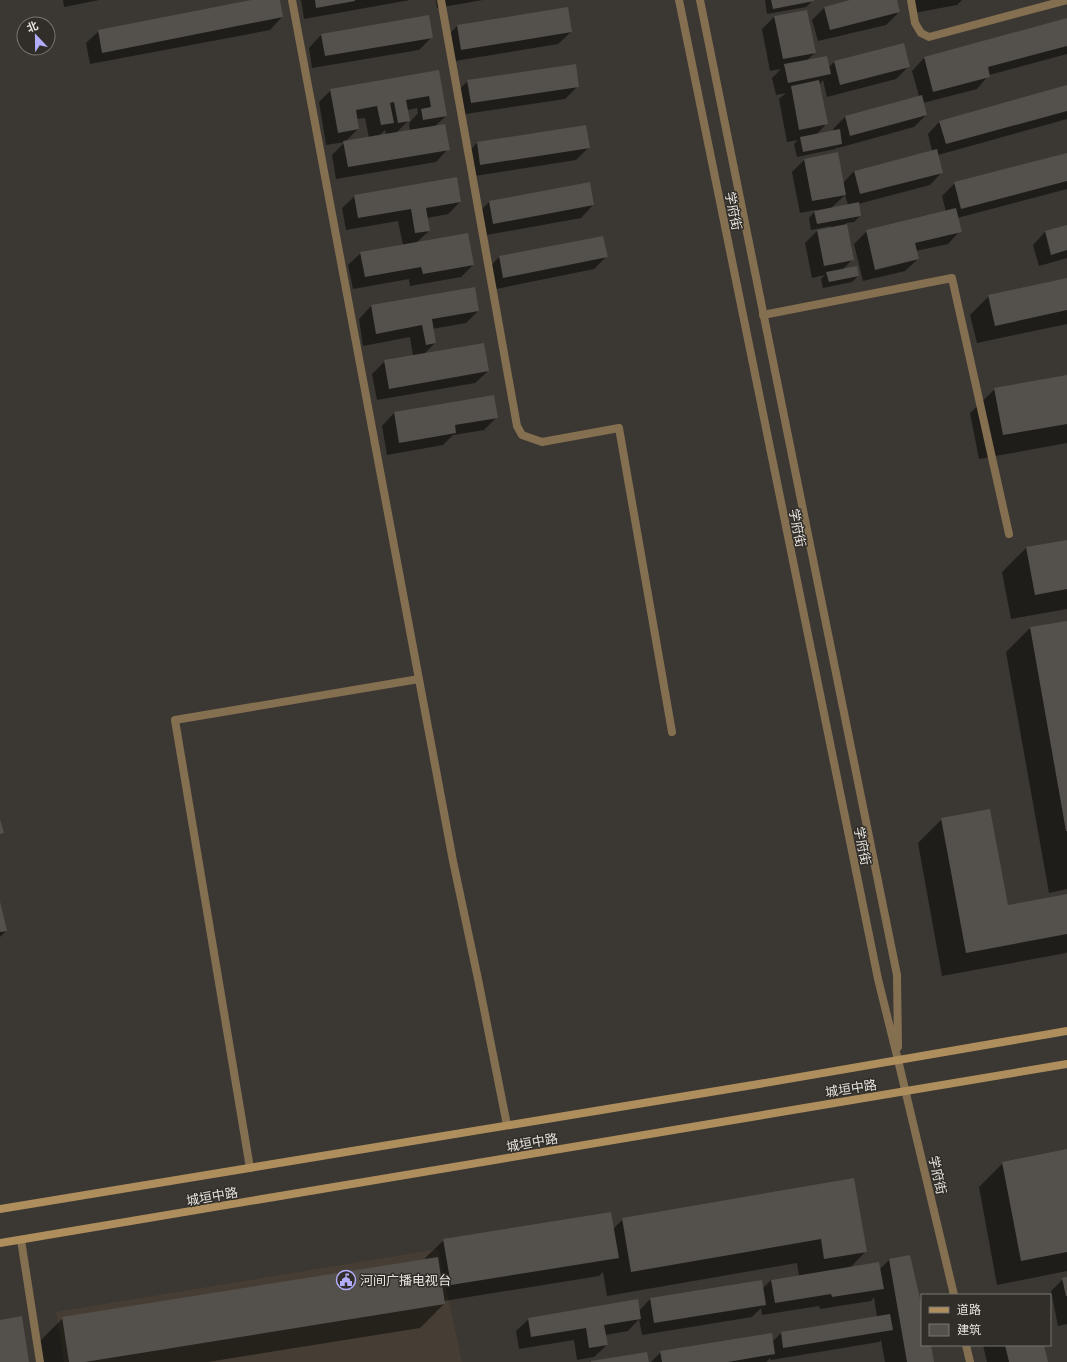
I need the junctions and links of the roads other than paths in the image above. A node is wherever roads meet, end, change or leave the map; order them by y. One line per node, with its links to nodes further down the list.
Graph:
1 (292, 0): 9 (street)
2 (441, 0): 10 (street)
3 (679, 0): 12 (street, 学府街)
4 (700, 0): 7 (street, 学府街)
5 (911, 0): 6 (street)
6 (1067, 0)
7 (764, 315): 8 (street); 12 (street, 学府街)
8 (1009, 534)
9 (419, 679): 15 (street); 16 (street)
10 (672, 732)
11 (1067, 1031): 12 (main road, 城垣中路)
12 (898, 1060): 14 (street, 学府街); 15 (main road, 城垣中路)
13 (1067, 1064): 14 (main road, 城垣中路)
14 (906, 1091): 18 (main road, 城垣中路); 20 (street, 学府街)
15 (506, 1126): 16 (main road, 城垣中路)
16 (250, 1168): 17 (main road, 城垣中路)
17 (0, 1209)
18 (21, 1240): 19 (main road, 城垣中路); 22 (street)
19 (0, 1243)
20 (954, 1294)
21 (966, 1346): 23 (street)
22 (40, 1362)
23 (970, 1362)

